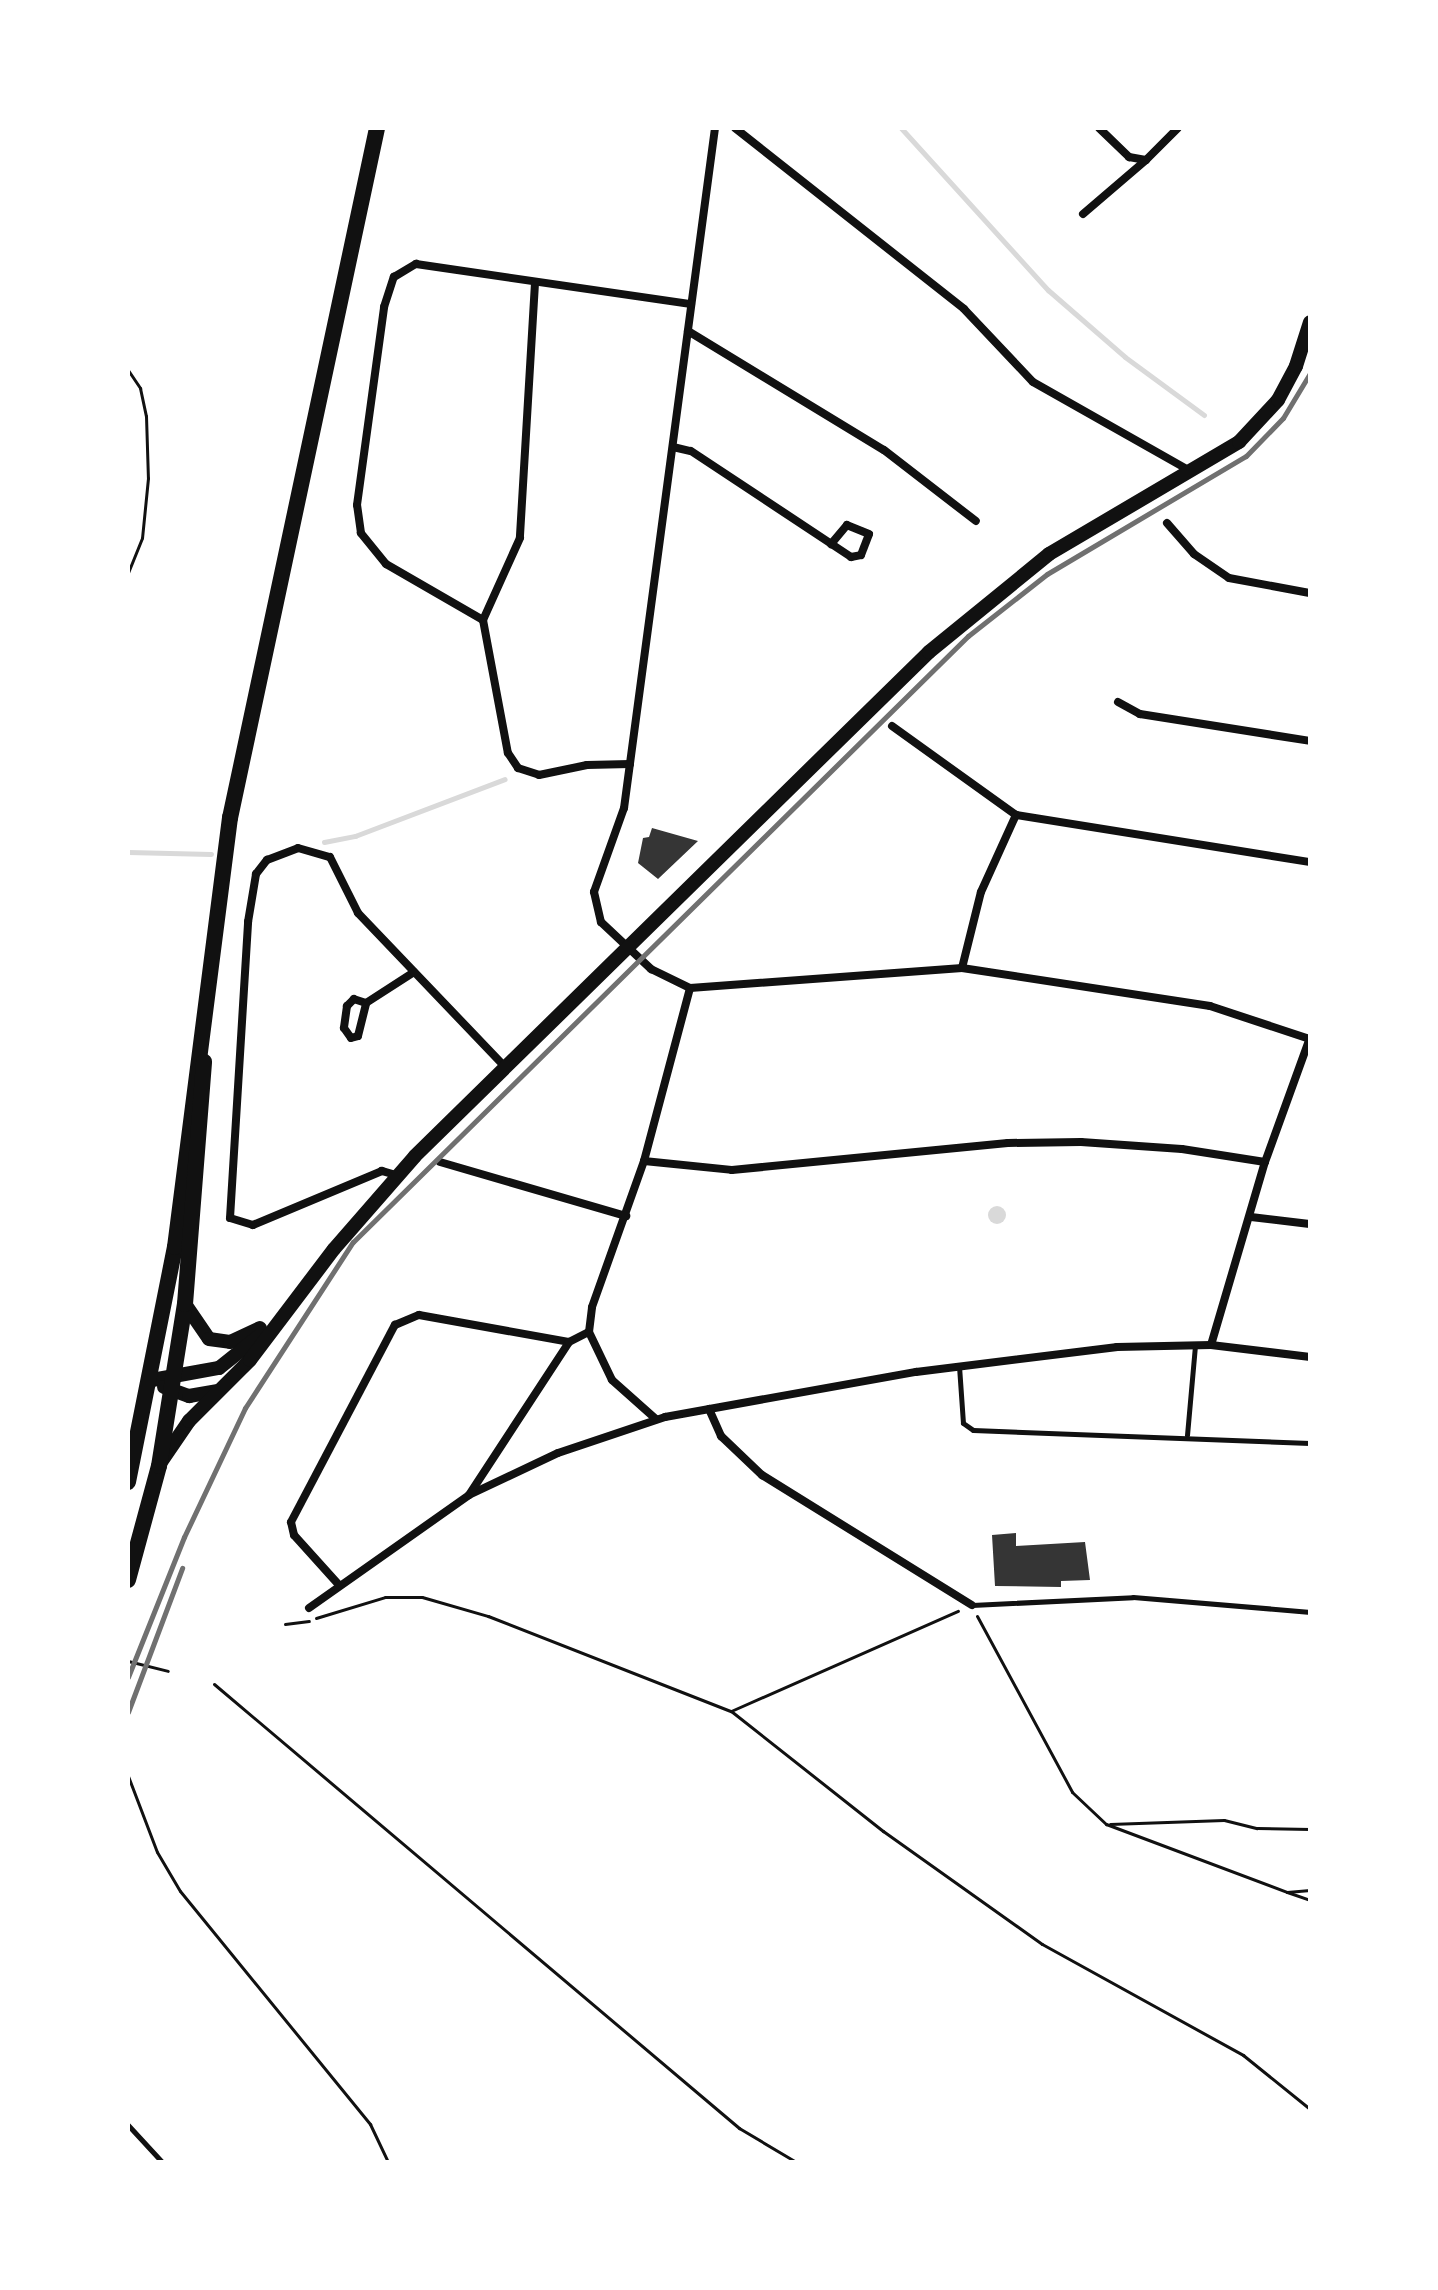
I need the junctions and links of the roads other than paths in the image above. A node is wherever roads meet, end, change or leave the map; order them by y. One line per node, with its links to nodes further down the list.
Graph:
1 (377, 128): 31 (main road)
2 (715, 128): 9 (street)
3 (735, 128): 14 (street)
4 (1099, 128): 6 (street)
5 (1178, 128): 6 (street)
6 (1146, 160): 7 (street)
7 (1083, 214)
8 (535, 283): 9 (street); 19 (street); 19 (street)
9 (691, 304): 11 (street)
10 (1310, 322): 12 (main road)
11 (688, 331): 13 (street); 15 (street)
12 (1306, 354): 14 (main road)
13 (673, 447): 17 (street); 23 (street)
14 (1192, 472): 26 (main road)
15 (976, 521)
16 (1167, 523): 18 (street)
17 (831, 544): 17 (street)
18 (1310, 593)
19 (483, 620): 23 (street)
20 (1118, 702): 22 (street)
21 (892, 726): 24 (street)
22 (1310, 741)
23 (630, 764): 26 (street)
24 (1016, 815): 25 (street); 27 (street)
25 (1310, 862)
26 (629, 948): 29 (street); 33 (main road)
27 (962, 968): 29 (street); 32 (street)
28 (414, 972): 30 (street); 33 (street); 37 (street)
29 (690, 988): 34 (street)
30 (366, 1003)
31 (204, 1004): 41 (main road); 49 (main road)
32 (1310, 1039): 36 (street)
33 (506, 1068): 37 (main road)
34 (644, 1161): 36 (street); 38 (street)
35 (440, 1162): 38 (street)
36 (1265, 1162): 39 (street)
37 (396, 1175): 42 (main road)
38 (626, 1216): 43 (street)
39 (1251, 1217): 40 (street); 46 (street)
40 (1310, 1224)
41 (185, 1304): 42 (main road); 50 (main road)
42 (281, 1316): 50 (main road); 51 (main road)
43 (589, 1332): 44 (street); 53 (street)
44 (569, 1342): 58 (street); 60 (street)
45 (1195, 1345): 46 (street); 48 (street); 54 (lane)
46 (1211, 1345): 47 (street)
47 (1310, 1357)
48 (959, 1365): 52 (street); 54 (lane)
49 (152, 1380): 50 (main road); 57 (main road)
50 (171, 1384): 51 (main road); 56 (main road)
51 (218, 1391): 56 (main road)
52 (709, 1409): 53 (street); 61 (street)
53 (656, 1419): 58 (street)
54 (1187, 1435): 55 (lane)
55 (1310, 1443)
56 (159, 1466): 59 (main road)
57 (128, 1482)
58 (469, 1495): 60 (street)
59 (128, 1580)
60 (339, 1585): 62 (street)
61 (972, 1605): 63 (lane)
62 (309, 1608)
63 (1310, 1612)
64 (128, 2125): 65 (lane)
65 (162, 2162)

